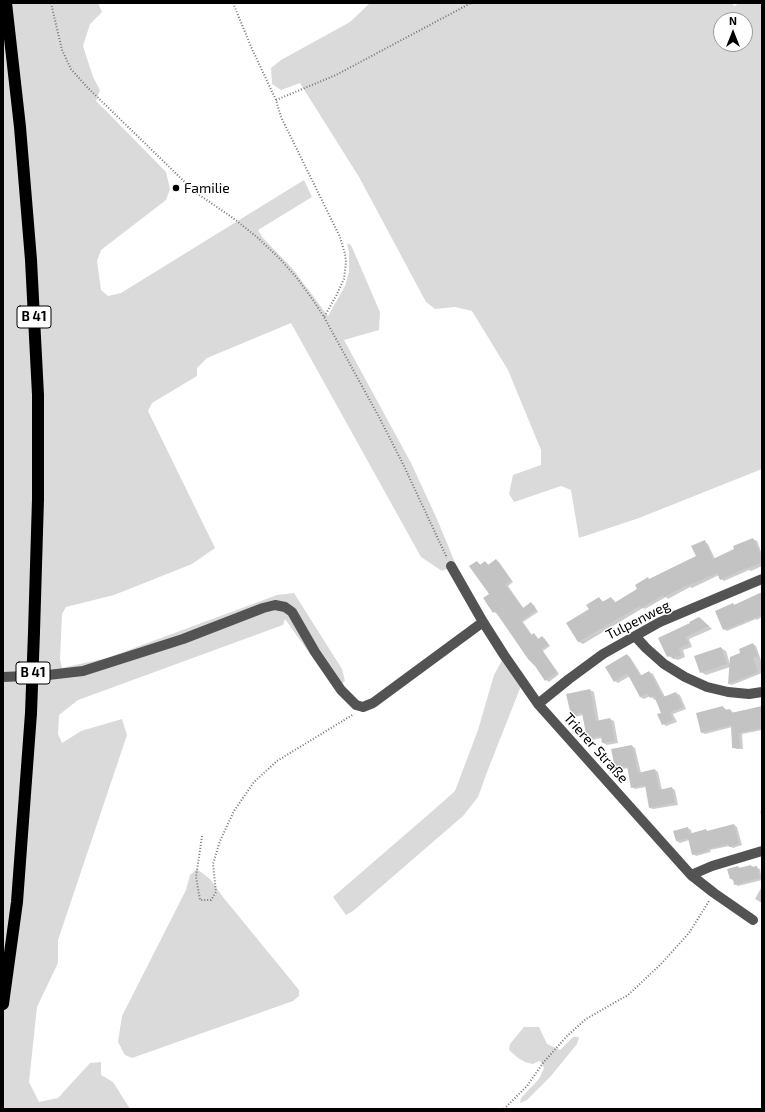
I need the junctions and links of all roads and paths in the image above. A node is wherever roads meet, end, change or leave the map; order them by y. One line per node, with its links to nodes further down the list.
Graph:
1 (6, 3): 20 (highway, B 41, bridge)
2 (51, 3): 6 (path)
3 (233, 3): 5 (path)
4 (471, 3): 5 (path)
5 (276, 100): 6 (path)
6 (324, 317): 7 (path)
7 (451, 566): 9 (street, Trierer Straße)
8 (762, 579): 10 (street, Tulpenweg)
9 (484, 622): 13 (street, Trierer Straße); 14 (street)
10 (635, 636): 12 (street); 13 (street, Tulpenweg)
11 (3, 677): 14 (street)
12 (762, 692)
13 (538, 704): 17 (street, Trierer Straße)
14 (363, 707): 15 (path)
15 (202, 836)
16 (762, 851): 17 (street)
17 (691, 875): 18 (street, Trierer Straße)
18 (714, 893): 19 (street, Trierer Straße); 21 (path)
19 (753, 920)
20 (3, 1004)
21 (504, 1109)

